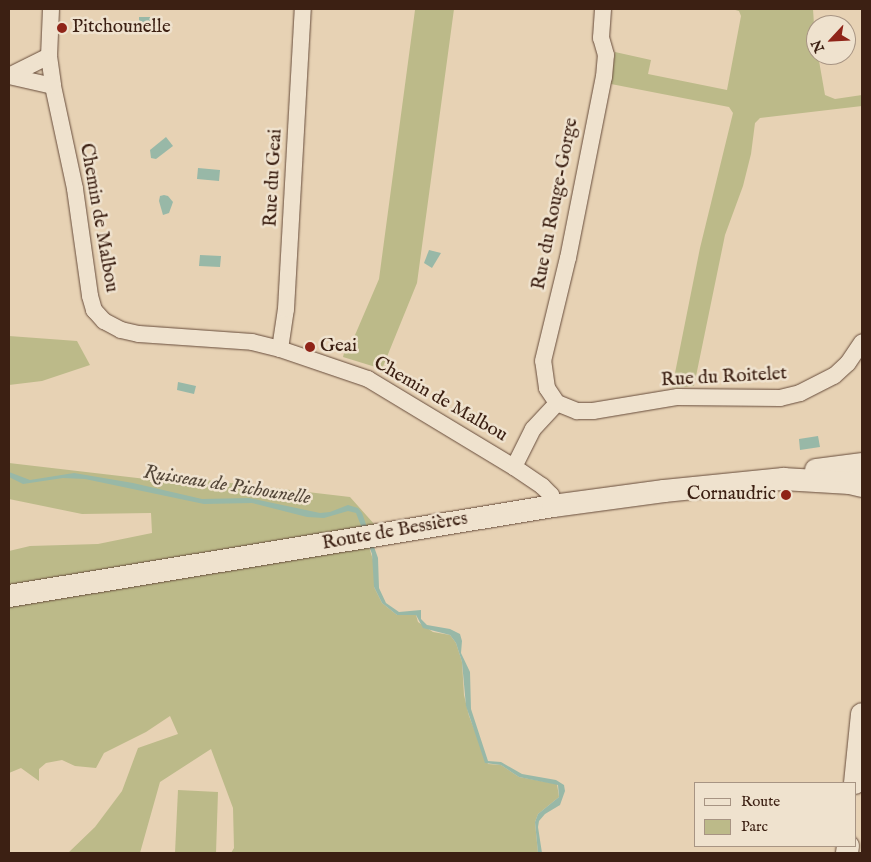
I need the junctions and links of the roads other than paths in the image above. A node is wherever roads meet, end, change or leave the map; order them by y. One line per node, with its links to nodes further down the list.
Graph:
1 (50, 9): 4 (street, Chemin de Malbou)
2 (304, 9): 8 (street, Rue du Geai)
3 (603, 9): 9 (street, Rue du Rouge-Gorge)
4 (49, 56): 5 (street); 6 (street, Chemin de Malbou)
5 (9, 76): 6 (street)
6 (53, 86): 8 (street, Chemin de Malbou)
7 (862, 342): 9 (street, Rue du Roitelet)
8 (280, 349): 11 (street, Chemin de Malbou)
9 (557, 403): 11 (street)
10 (862, 464): 12 (main road, Route de Bessières)
11 (514, 467): 14 (street, Chemin de Malbou)
12 (783, 480): 13 (main road, Route de Bessières); 14 (main road, Route de Bessières)
13 (862, 486)
14 (553, 506): 15 (main road, Route de Bessières)
15 (9, 596)
16 (862, 714): 17 (main road)
17 (855, 782)

